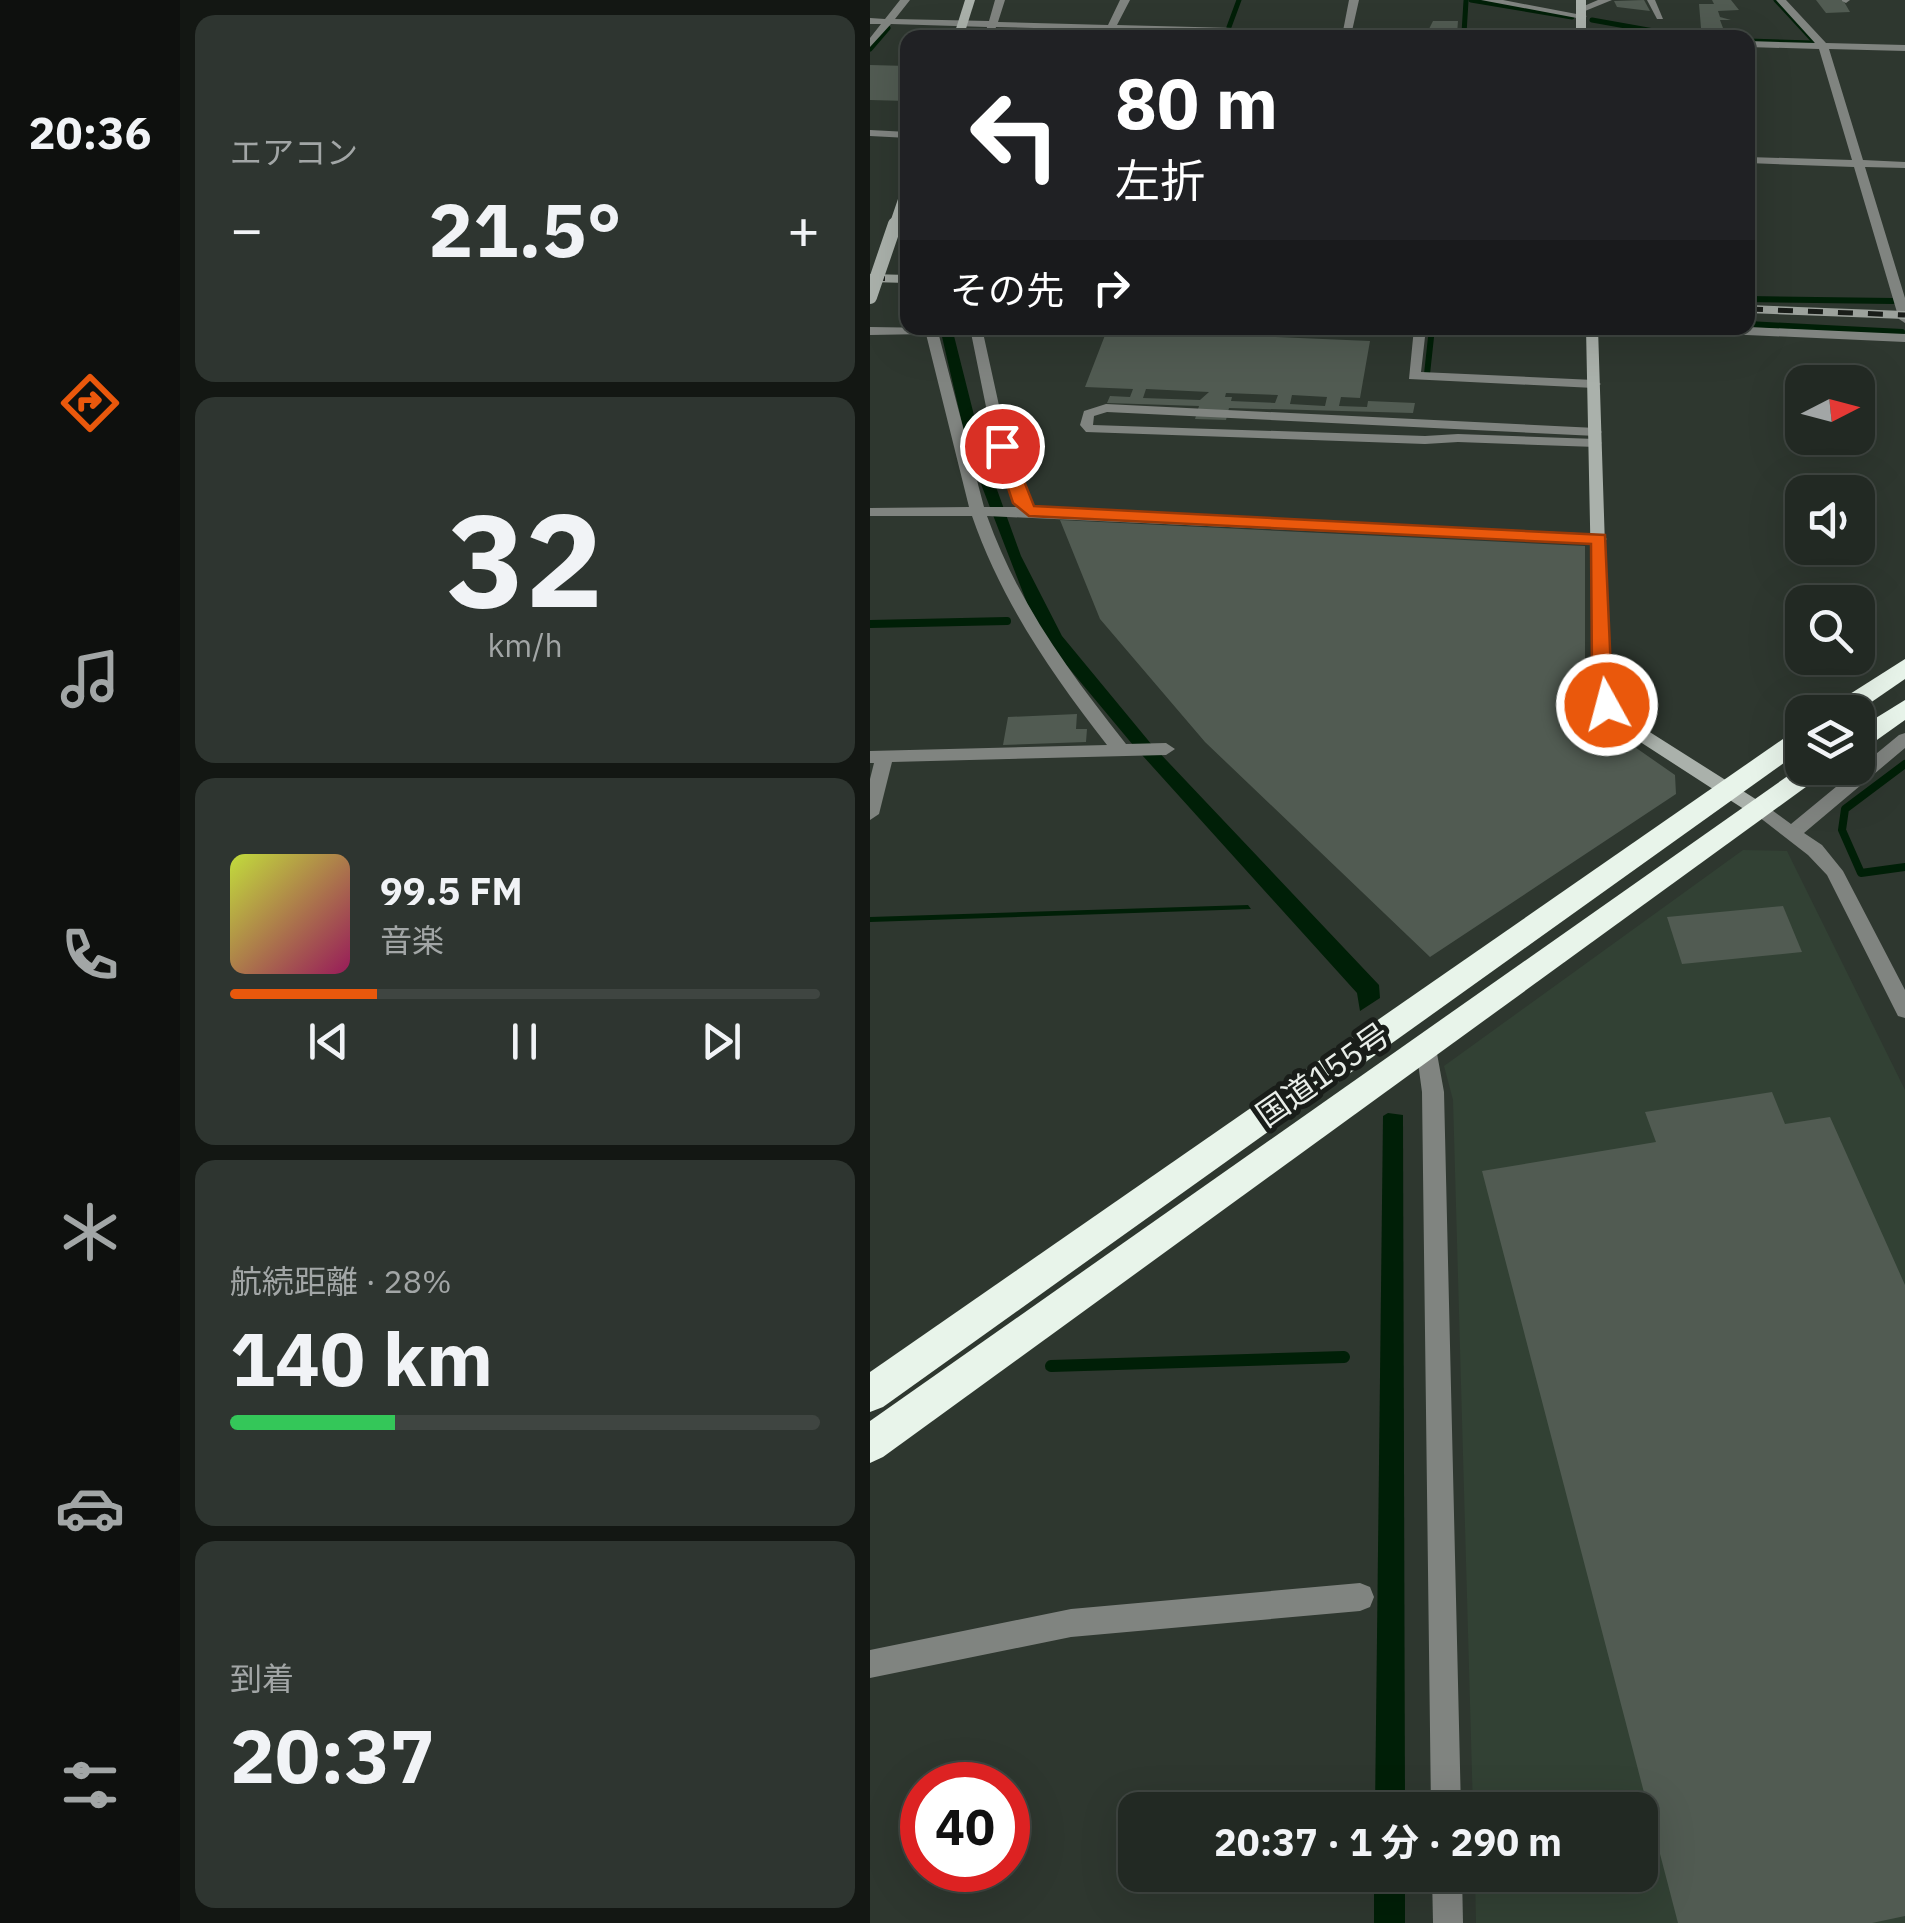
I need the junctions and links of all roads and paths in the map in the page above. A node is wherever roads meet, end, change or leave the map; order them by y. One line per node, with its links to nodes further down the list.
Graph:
1 (905, 0): 13 (street)
2 (970, 0): 14 (street)
3 (1000, 0): 15 (street)
4 (1125, 0): 19 (street)
5 (1354, 0): 20 (street)
6 (1486, 0): 10 (street)
7 (1607, 0): 10 (street)
8 (1650, 0): 11 (lane)
9 (1781, 0): 23 (street)
10 (1581, 8)
11 (1660, 17)
12 (870, 21): 13 (street)
13 (888, 22): 14 (street); 21 (street)
14 (963, 23): 15 (street); 16 (street)
15 (991, 24): 17 (street); 18 (street)
16 (961, 30)
17 (990, 30)
18 (1079, 30)
19 (1109, 30)
20 (1347, 30)
21 (870, 44)
22 (1755, 44): 23 (street)
23 (1822, 46): 24 (street); 28 (street)
24 (1905, 48)
25 (870, 134): 26 (street)
26 (900, 135)
27 (1755, 160): 28 (street)
28 (1859, 164): 29 (street); 32 (street)
29 (1905, 166)
30 (900, 208): 31 (street, bridge)
31 (870, 296)
32 (1905, 319)
33 (900, 330): 34 (street)
34 (870, 331)
35 (1755, 331): 40 (street)
36 (932, 335): 43 (street)
37 (978, 335): 44 (street)
38 (1419, 335): 41 (street)
39 (1592, 335): 41 (street)
40 (1905, 338)
41 (1594, 384): 42 (street)
42 (1596, 437): 42 (lane); 46 (street)
43 (980, 511): 44 (street); 45 (street); 52 (street)
44 (1029, 511): 46 (street)
45 (870, 512)
46 (1599, 539): 57 (street)
47 (1905, 667): 48 (highway)
48 (1865, 695)
49 (1905, 708): 50 (highway)
50 (1875, 729)
51 (1905, 740): 60 (street)
52 (1125, 749): 53 (street); 55 (street)
53 (1162, 749)
54 (1785, 750): 57 (highway, 国道155号)
55 (878, 757): 59 (street)
56 (1795, 785): 58 (highway, 国道155号)
57 (1728, 790): 58 (street); 63 (highway, 国道155号)
58 (1759, 810): 60 (street); 62 (highway, 国道155号)
59 (870, 814)
60 (1792, 832): 61 (street)
61 (1905, 1010)
62 (1426, 1048): 64 (highway, 国道155号); 67 (street)
63 (870, 1394)
64 (870, 1444)
65 (1360, 1598): 66 (street)
66 (870, 1664)
67 (1446, 1792)
68 (1447, 1892): 69 (street)
69 (1448, 1923)

